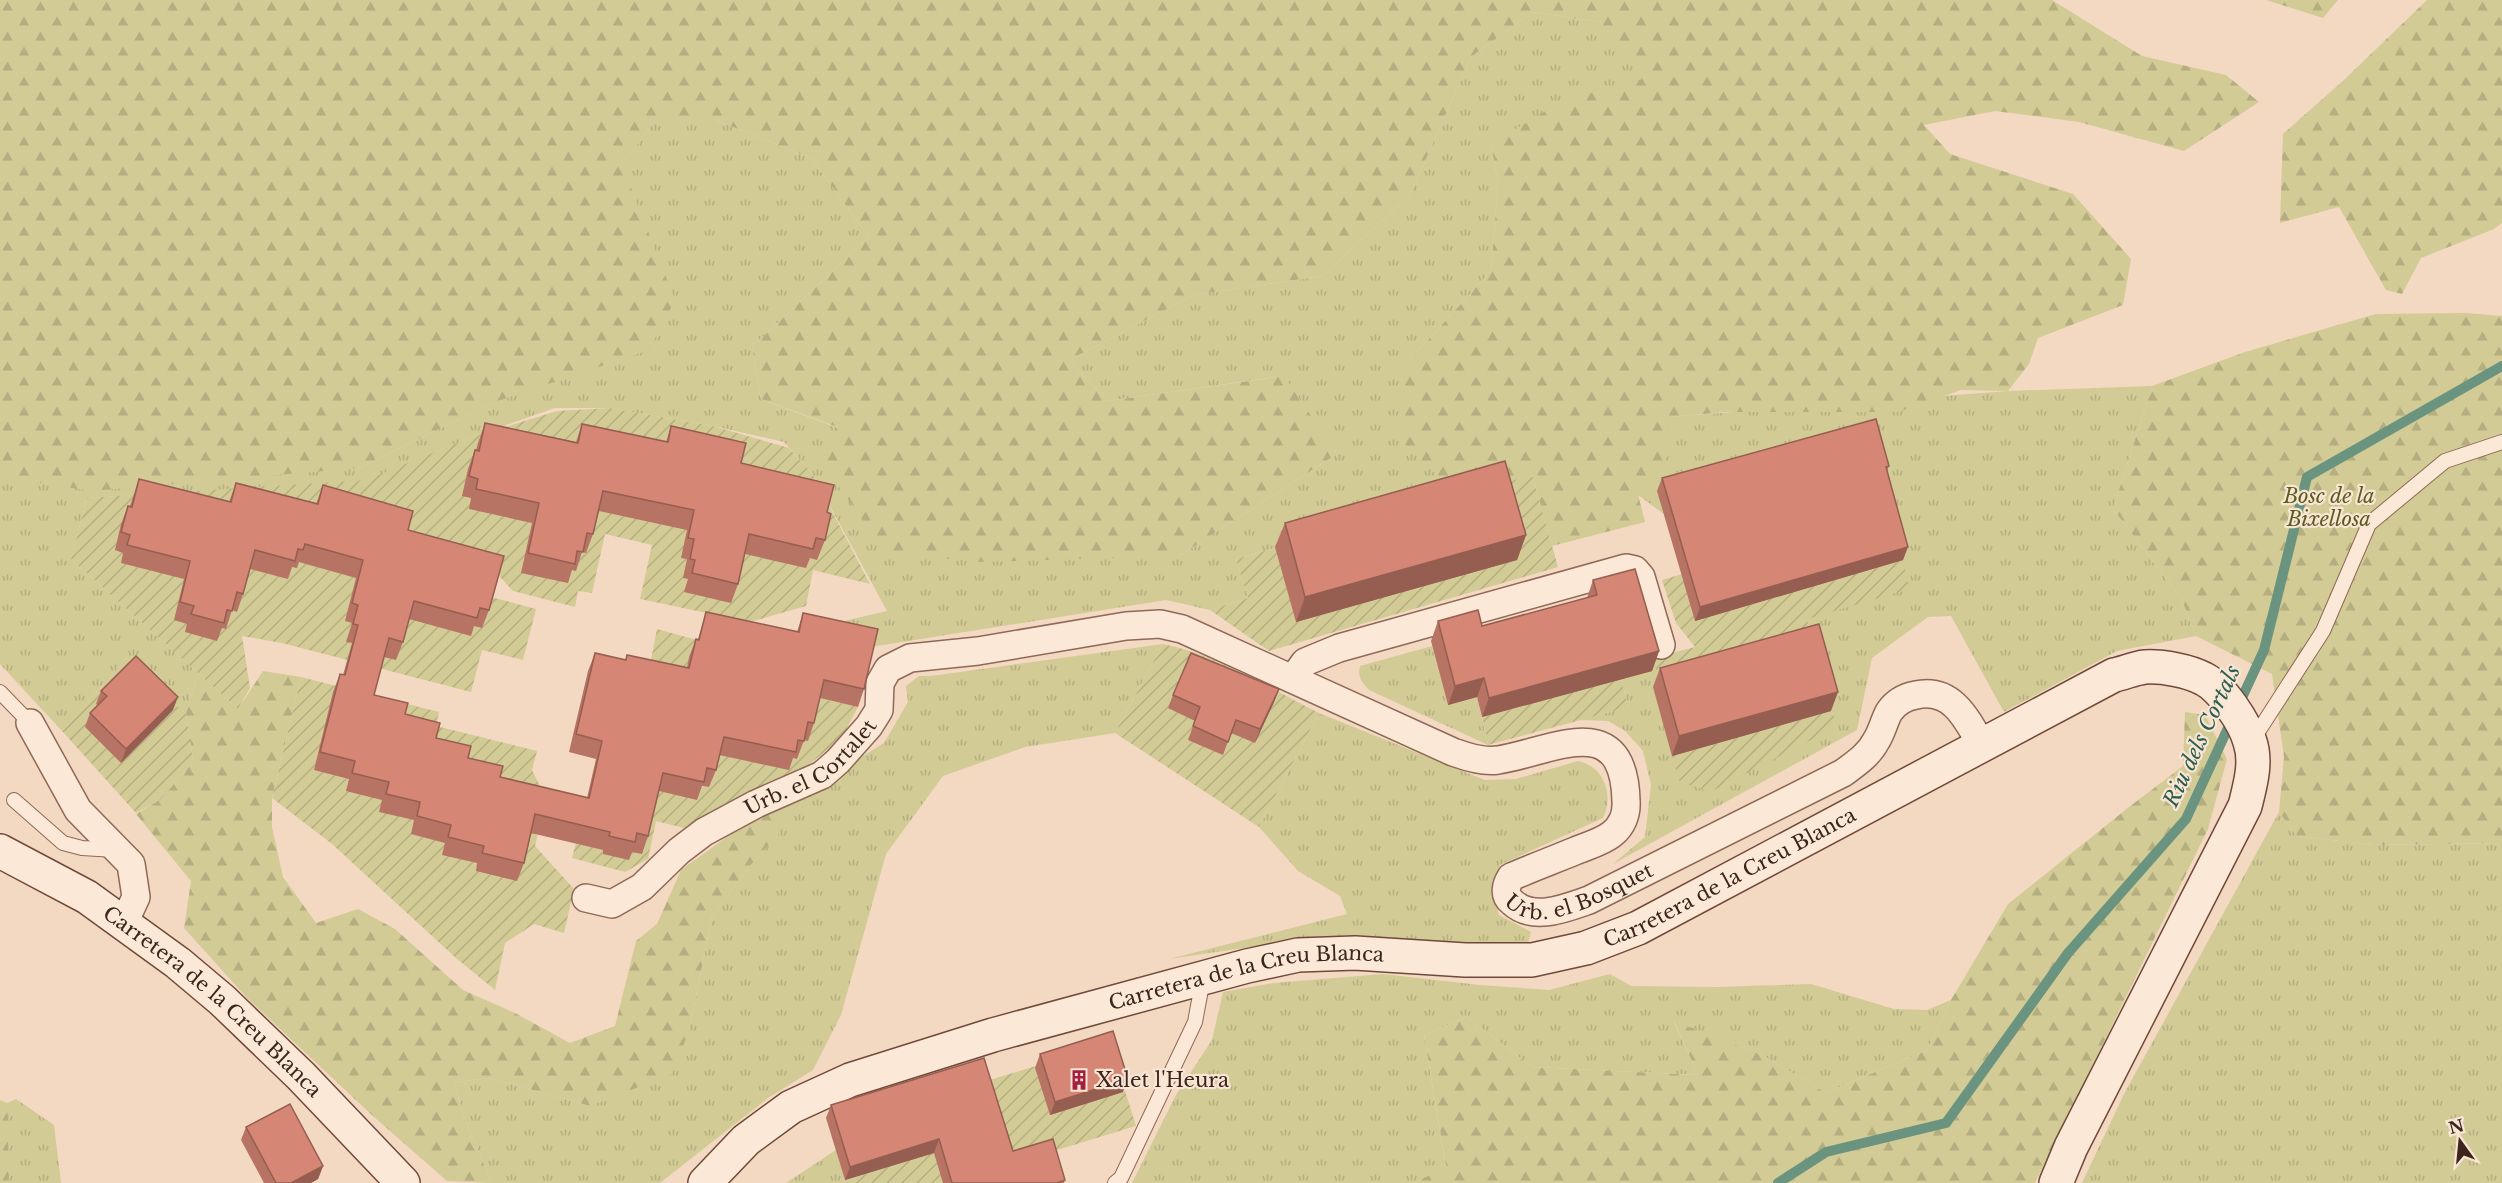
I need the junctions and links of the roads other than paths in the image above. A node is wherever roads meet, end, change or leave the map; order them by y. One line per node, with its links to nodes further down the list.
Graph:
1 (2502, 442): 7 (lane)
2 (1160, 624): 4 (street, Urb. el Bosquet); 12 (street, Urb. el Cortalet)
3 (1661, 645): 4 (street)
4 (1293, 679): 8 (street, Urb. el Bosquet)
5 (0, 692): 6 (lane)
6 (30, 723): 10 (street)
7 (2251, 742): 8 (main road, Carretera de la Creu Blanca); 18 (main road, Carretera de la Creu Blanca)
8 (1982, 746): 14 (main road, Carretera de la Creu Blanca)
9 (14, 800): 10 (lane)
10 (117, 850): 13 (street)
11 (0, 851): 13 (main road, Carretera de la Creu Blanca)
12 (586, 898)
13 (124, 923): 15 (main road, Carretera de la Creu Blanca)
14 (1203, 979): 16 (main road, Carretera de la Creu Blanca); 17 (lane)
15 (403, 1183)
16 (705, 1183)
17 (1115, 1183)
18 (2056, 1183)

